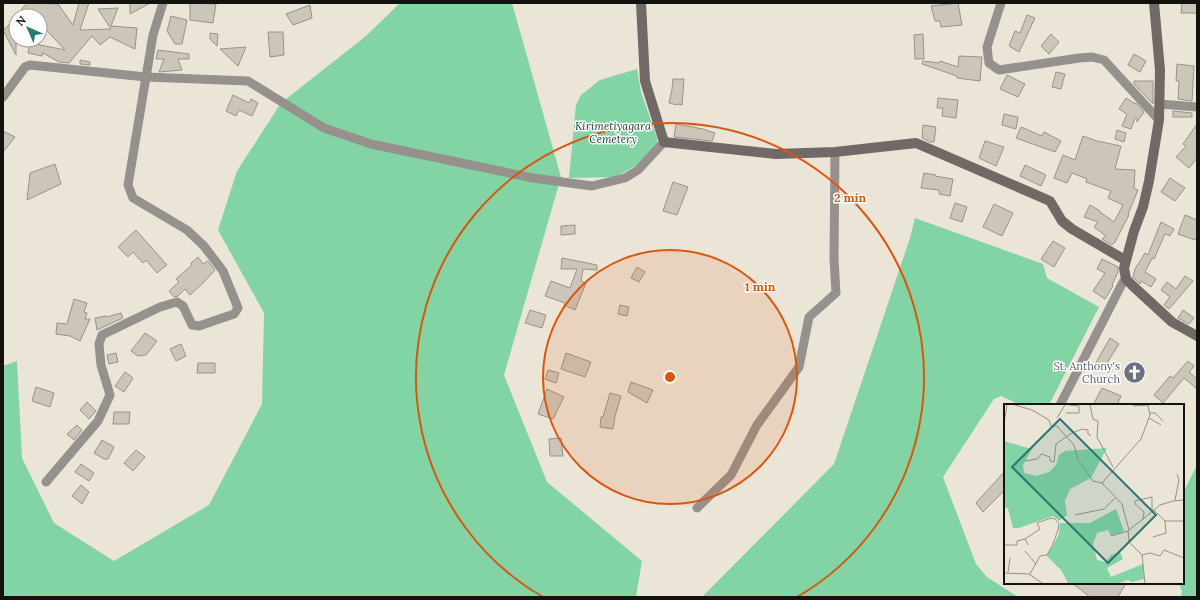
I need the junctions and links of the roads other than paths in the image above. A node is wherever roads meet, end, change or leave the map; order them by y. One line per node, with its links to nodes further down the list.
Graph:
1 (163, 3): 5 (street)
2 (641, 3): 10 (street)
3 (1001, 3): 9 (street)
4 (1154, 3): 7 (street)
5 (146, 77): 6 (street); 10 (street); 16 (street)
6 (3, 97)
7 (1160, 104): 8 (street); 9 (street)
8 (1197, 107)
9 (1160, 120): 12 (street)
10 (664, 142): 11 (street)
11 (835, 152): 12 (street); 17 (street)
12 (1125, 260): 13 (street)
13 (1126, 279): 14 (street); 15 (street)
14 (1197, 336)
15 (1061, 404)
16 (46, 482)
17 (698, 508)

